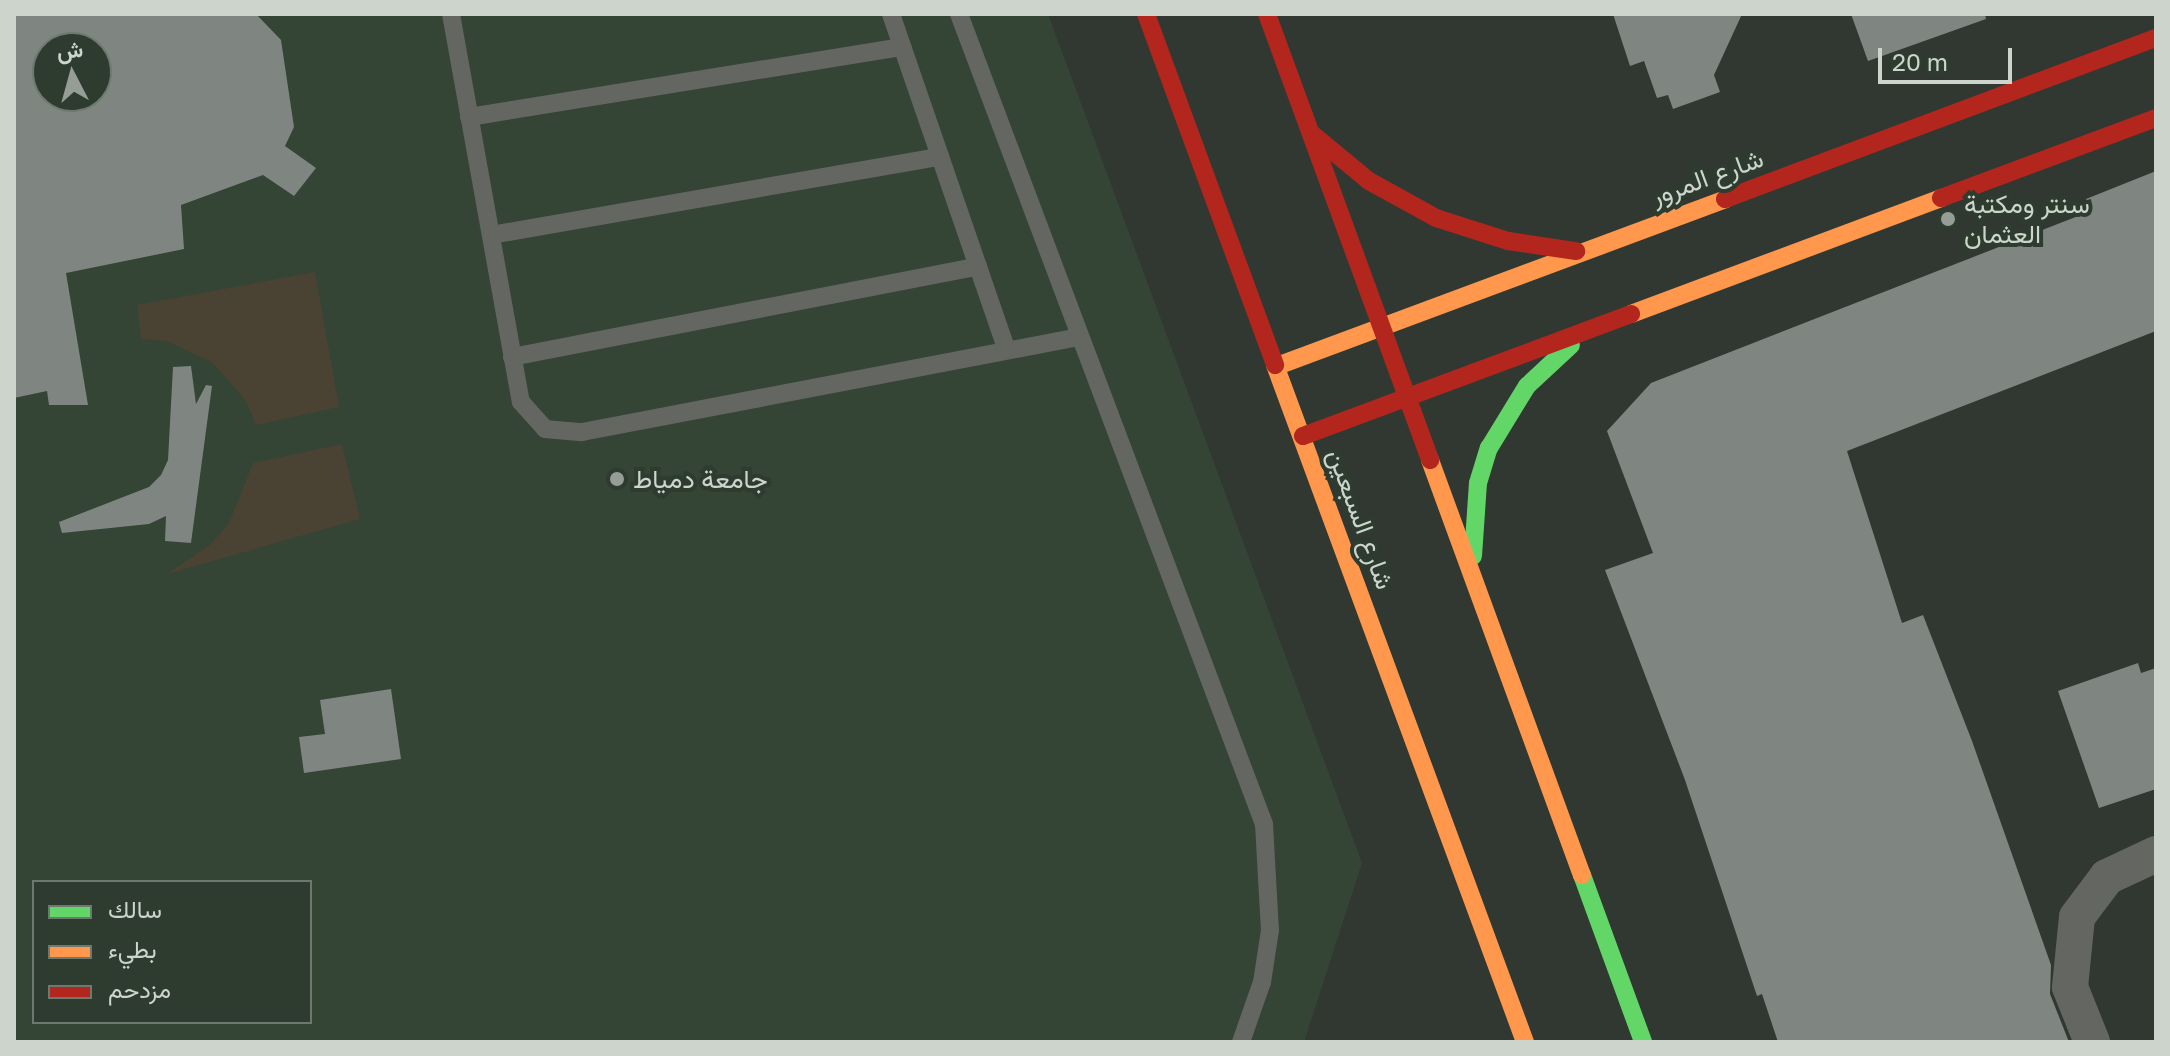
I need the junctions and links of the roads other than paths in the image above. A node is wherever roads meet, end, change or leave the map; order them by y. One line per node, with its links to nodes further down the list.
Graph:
1 (451, 14): 8 (lane)
2 (891, 14): 7 (lane)
3 (959, 14): 17 (lane)
4 (1146, 14): 20 (main road, شارع السبعين)
5 (1267, 14): 10 (main road)
6 (2156, 38): 13 (main road, شارع المرور)
7 (902, 47): 8 (lane); 11 (lane)
8 (469, 117): 12 (lane)
9 (2156, 118): 15 (main road)
10 (1311, 133): 13 (main road); 16 (main road)
11 (940, 157): 12 (lane); 14 (lane)
12 (491, 235): 19 (lane)
13 (1583, 252): 16 (main road, شارع المرور)
14 (978, 266): 18 (lane); 19 (lane)
15 (1613, 320): 21 (main road); 23 (main road)
16 (1381, 326): 20 (main road, شارع المرور); 21 (main road)
17 (1079, 337): 18 (lane); 25 (lane)
18 (1007, 350): 19 (lane)
19 (512, 357)
20 (1277, 366): 22 (main road, شارع السبعين)
21 (1408, 398): 22 (main road); 23 (main road)
22 (1303, 436): 26 (main road, شارع السبعين)
23 (1478, 590): 27 (main road)
24 (2156, 854): 28 (street)
25 (1241, 1042)
26 (1525, 1042)
27 (1643, 1042)
28 (2092, 1042)

